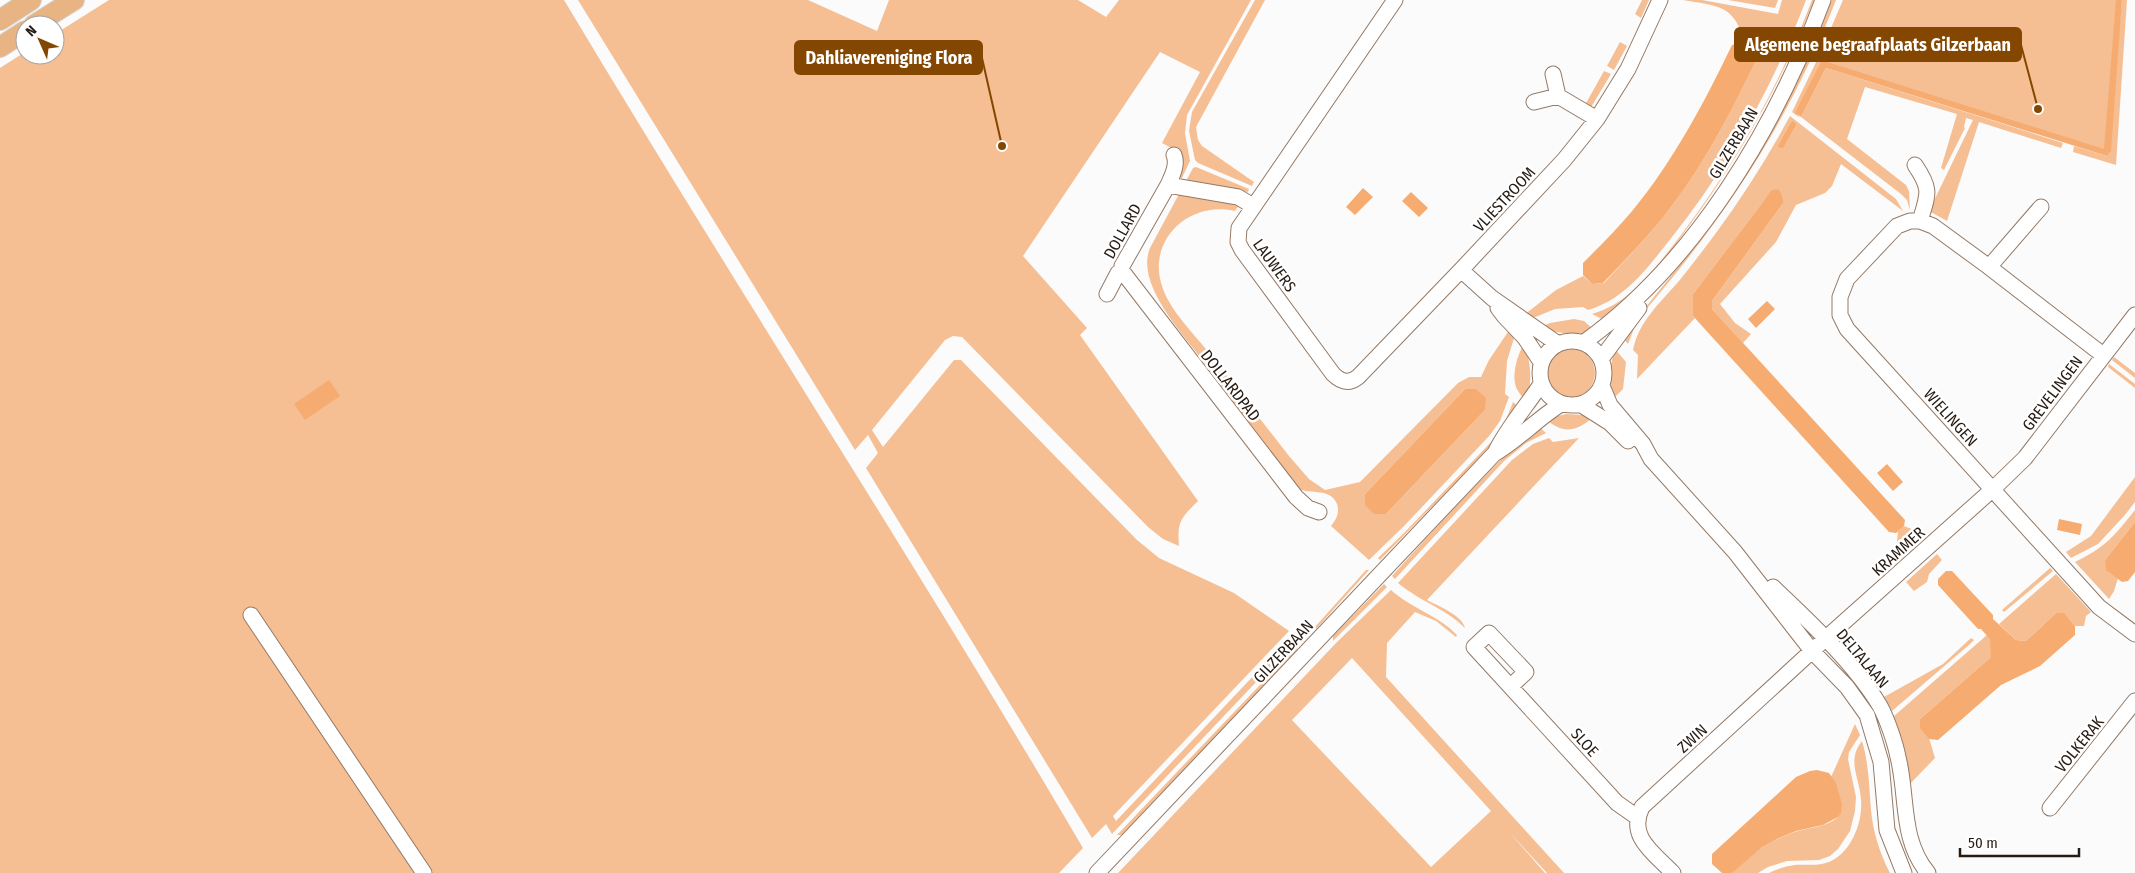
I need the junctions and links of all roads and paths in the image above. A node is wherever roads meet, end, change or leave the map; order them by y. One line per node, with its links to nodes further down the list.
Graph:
1 (31, 0): 7 (main road)
2 (74, 0): 6 (main road)
3 (1395, 0): 17 (street, LAUWERS)
4 (1660, 0): 13 (street, VLIESTROOM)
5 (1823, 0): 23 (street, GILZERBAAN)
6 (50, 15)
7 (0, 20)
8 (15, 37): 9 (main road)
9 (0, 47)
10 (1553, 74): 11 (street)
11 (1558, 96): 12 (street); 13 (street)
12 (1534, 102)
13 (1597, 119): 21 (street, VLIESTROOM)
14 (1174, 155): 16 (street, DOLLARD)
15 (1916, 166): 19 (street)
16 (1168, 185): 17 (street); 22 (street, DOLLARD)
17 (1253, 206): 21 (street, LAUWERS)
18 (2041, 208): 20 (street)
19 (1920, 221): 20 (street); 38 (street, WIELINGEN)
20 (1989, 267): 29 (street)
21 (1461, 270): 25 (street)
22 (1122, 271): 24 (street, DOLLARD); 39 (street, DOLLARDPAD)
23 (1648, 289): 27 (street, GILZERBAAN); 30 (street, GILZERBAAN)
24 (1107, 294)
25 (1492, 298): 28 (street); 31 (street)
26 (2135, 315): 29 (street, GREVELINGEN)
27 (1583, 343): 28 (street); 30 (street)
28 (1558, 344): 31 (street)
29 (2103, 355): 38 (street, GREVELINGEN)
30 (1601, 360): 33 (street)
31 (1541, 362): 32 (street)
32 (1541, 384): 34 (street); 36 (street, GILZERBAAN)
33 (1602, 386): 35 (street); 37 (street, DELTALAAN)
34 (1561, 404): 35 (street); 36 (street, GILZERBAAN)
35 (1580, 404): 37 (street, DELTALAAN)
36 (1494, 454): 50 (street, GILZERBAAN)
37 (1651, 459): 40 (street, DELTALAAN)
38 (1993, 489): 42 (street, WIELINGEN); 43 (street, KRAMMER)
39 (1319, 512)
40 (1735, 552): 43 (street, DELTALAAN); 44 (street, DELTALAAN)
41 (252, 615): 49 (street)
42 (2135, 634)
43 (1825, 639): 44 (street, ZWIN); 53 (street, DELTALAAN)
44 (1812, 651): 48 (street, ZWIN); 52 (street, DELTALAAN)
45 (1511, 686): 48 (street, SLOE)
46 (2135, 701): 47 (street, VOLKERAK)
47 (2050, 808)
48 (1637, 817): 51 (street)
49 (424, 873)
50 (1097, 873)
51 (1673, 873)
52 (1904, 873)
53 (1928, 873)

